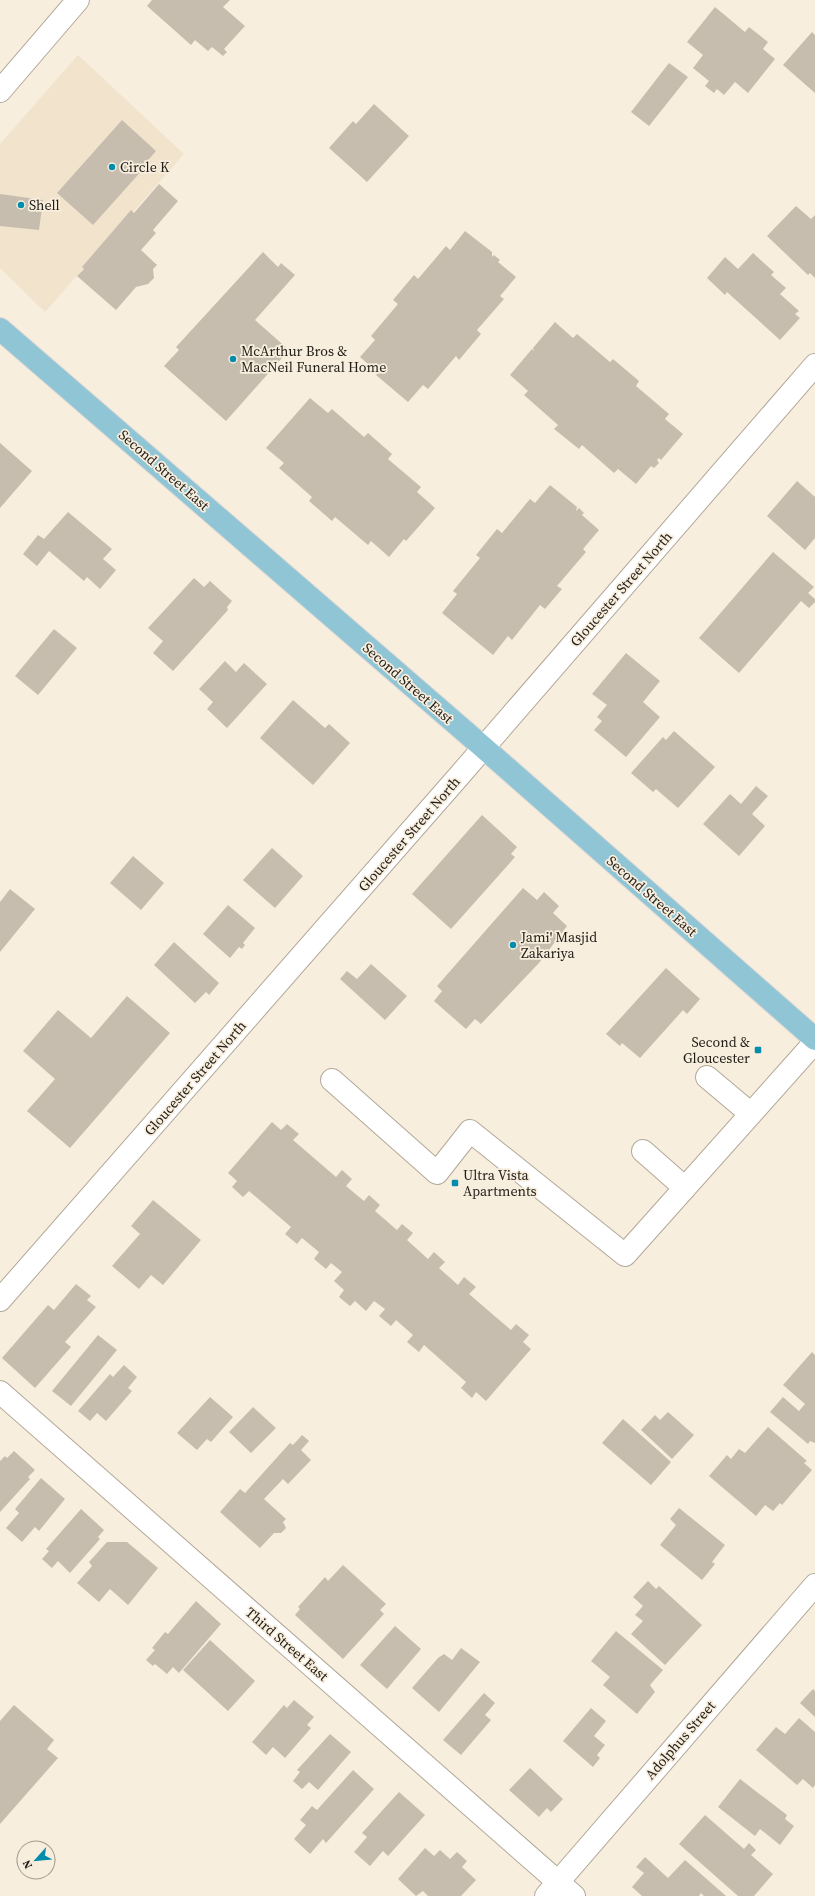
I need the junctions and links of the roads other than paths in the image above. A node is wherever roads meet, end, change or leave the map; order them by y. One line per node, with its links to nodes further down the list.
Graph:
1 (78, 0): 2 (street)
2 (0, 91)
3 (0, 329): 5 (main road, Second Street East)
4 (815, 366): 5 (street, Gloucester Street North)
5 (484, 748): 6 (main road, Second Street East); 13 (street, Gloucester Street North)
6 (815, 1039)
7 (815, 1042): 10 (street)
8 (707, 1077): 10 (street)
9 (332, 1080): 12 (street)
10 (751, 1114): 12 (street)
11 (643, 1151): 12 (street)
12 (685, 1188)
13 (0, 1300)
14 (0, 1392): 16 (street, Third Street East)
15 (815, 1584): 16 (street, Adolphus Street)
16 (559, 1891)

